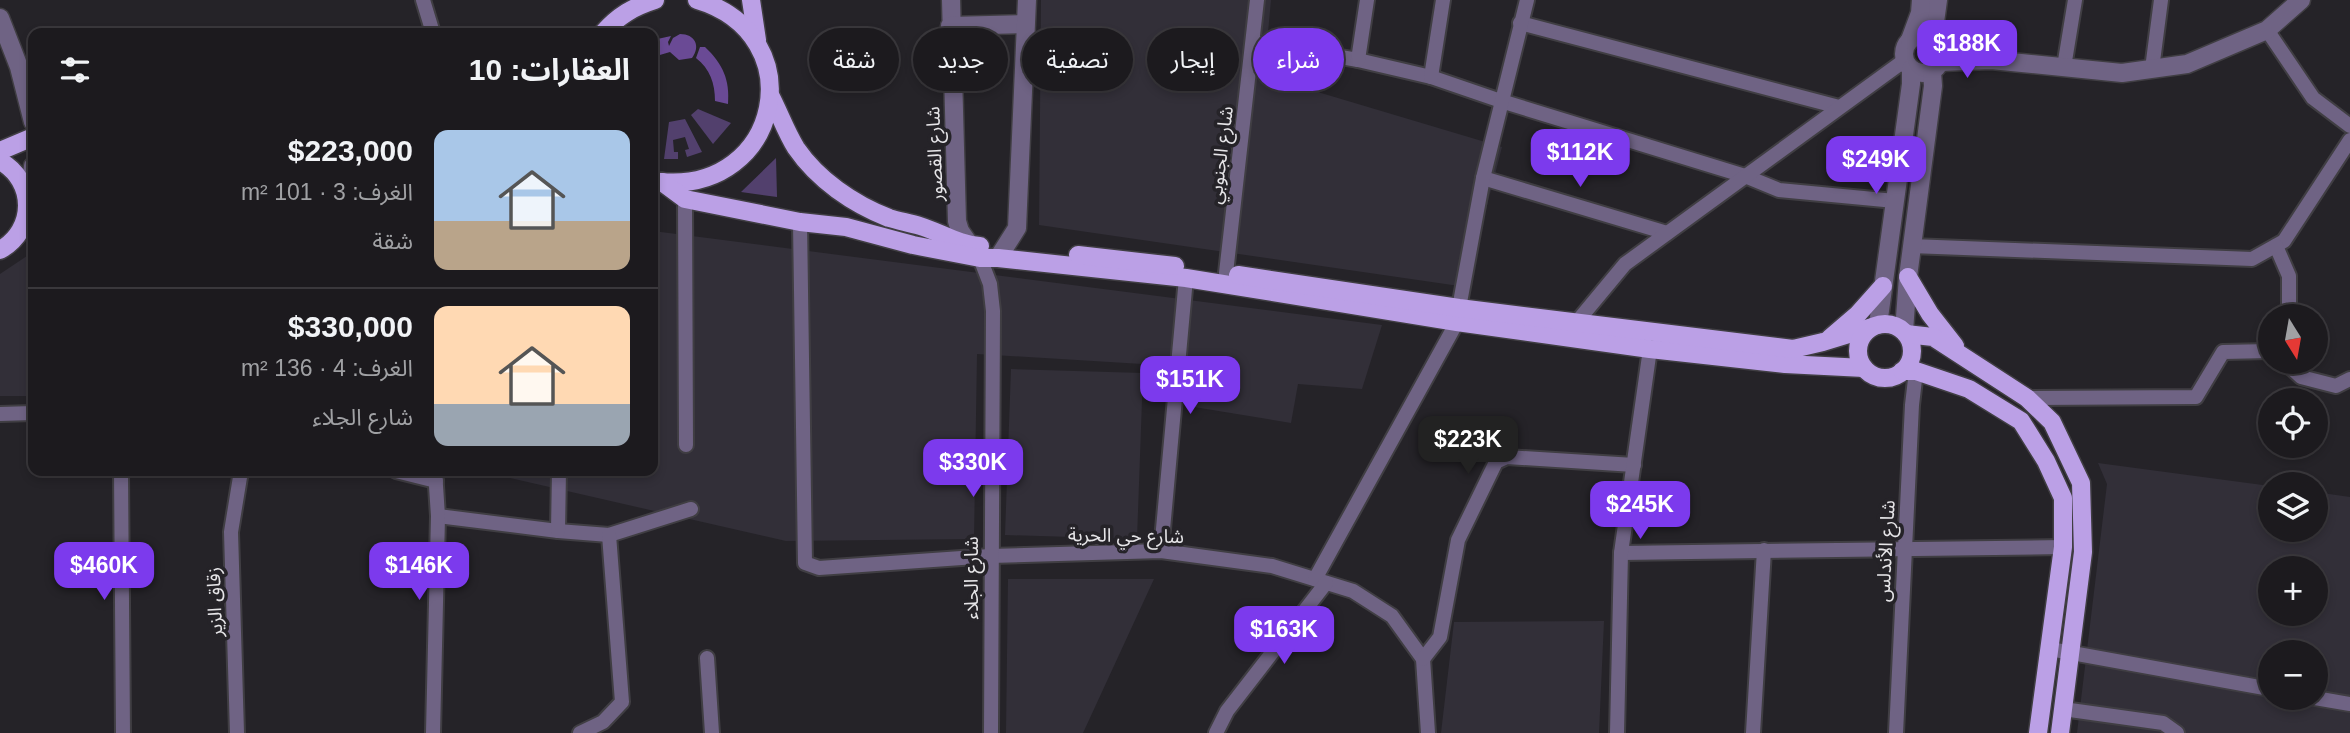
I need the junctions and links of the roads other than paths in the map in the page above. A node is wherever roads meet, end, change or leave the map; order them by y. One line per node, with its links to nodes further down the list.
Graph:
1 (424, 0): 21 (street)
2 (655, 0): 16 (main road)
3 (697, 0): 27 (main road)
4 (751, 0): 27 (main road)
5 (951, 0): 20 (street, شارع القصور)
6 (1027, 0): 19 (street)
7 (1258, 0): 23 (street, شارع الجنوبي)
8 (1367, 0): 30 (street)
9 (1443, 0): 34 (street)
10 (1527, 0): 18 (street)
11 (1921, 0): 25 (street)
12 (1938, 0): 28 (street)
13 (2075, 0): 32 (street)
14 (2161, 0): 33 (street)
15 (2301, 0): 24 (street)
16 (636, 3): 22 (main road)
17 (0, 18): 37 (street)
18 (1520, 23): 36 (street); 38 (street)
19 (1025, 24): 20 (street); 57 (street)
20 (950, 26): 57 (street, شارع القصور)
21 (432, 28)
22 (607, 28)
23 (1255, 28)
24 (2267, 30): 33 (street); 39 (street)
25 (1910, 40): 28 (street); 31 (street)
26 (1253, 42): 58 (street, شارع الجنوبي)
27 (758, 44): 35 (main road)
28 (1937, 55): 31 (street); 32 (street); 55 (street)
29 (1344, 58): 30 (street)
30 (1358, 60): 34 (street)
31 (1908, 64): 38 (street); 49 (street)
32 (2064, 67): 33 (street)
33 (2152, 69)
34 (1431, 77): 36 (street)
35 (770, 95): 46 (main road); 57 (main road)
36 (1501, 101): 44 (street); 45 (street)
37 (28, 102)
38 (1839, 107): 44 (street)
39 (2350, 126)
40 (28, 139): 42 (main road)
41 (2350, 141): 56 (street)
42 (0, 151)
43 (0, 161): 50 (main road)
44 (1745, 176): 49 (street); 53 (street)
45 (1483, 178): 53 (street); 63 (street)
46 (658, 181)
47 (658, 182): 48 (main road)
48 (685, 199): 51 (main road); 78 (street)
49 (1895, 201): 61 (street)
50 (28, 209): 54 (main road)
51 (800, 222): 57 (main road); 93 (street, شارع حي الحرية)
52 (28, 232): 54 (main road)
53 (1667, 233): 64 (street)
54 (6, 245)
55 (1911, 246): 56 (street); 59 (street)
56 (2276, 246): 62 (street)
57 (988, 252): 58 (main road); 60 (main road); 93 (street, شارع الجلاء)
58 (1226, 273): 63 (main road)
59 (1908, 277): 66 (street); 70 (main road)
60 (1186, 278): 63 (main road); 90 (street)
61 (1883, 286): 65 (street); 67 (main road)
62 (2289, 304)
63 (1458, 315): 64 (main road); 68 (main road); 94 (street)
64 (1576, 323): 67 (main road)
65 (1875, 326): 66 (main road); 67 (main road); 71 (main road)
66 (1905, 333): 70 (main road); 72 (main road)
67 (1826, 341)
68 (1650, 349): 71 (main road); 79 (street)
69 (2258, 351): 75 (street)
70 (1964, 357): 75 (main road)
71 (1864, 369): 72 (main road)
72 (1909, 371): 88 (main road); 89 (street, شارع الأندلس)
73 (2298, 374): 74 (street)
74 (2350, 379)
75 (2027, 398): 96 (main road)
76 (28, 413): 77 (street)
77 (0, 414)
78 (686, 445)
79 (1634, 465): 92 (street); 98 (street)
80 (121, 476): 103 (street)
81 (240, 476): 104 (street, زقاق الزير)
82 (435, 476): 85 (street)
83 (559, 476): 86 (street)
84 (691, 509): 87 (street)
85 (438, 516): 86 (street); 105 (street)
86 (558, 531): 87 (street)
87 (608, 535): 106 (street)
88 (2063, 547): 89 (street); 95 (main road)
89 (1905, 548): 91 (street); 113 (street, شارع الأندلس)
90 (1161, 551): 93 (street, شارع حي الحرية); 94 (street, شارع حي الحرية)
91 (1764, 551): 92 (street); 112 (street)
92 (1621, 553): 111 (street)
93 (990, 556): 108 (street, شارع الجلاء)
94 (1320, 581): 98 (street, شارع حي الحرية); 109 (street)
95 (2050, 649): 96 (street); 114 (main road)
96 (2070, 653): 99 (street); 102 (main road)
97 (707, 658): 107 (street)
98 (1423, 659): 110 (street)
99 (2258, 687)
100 (2328, 700): 101 (street)
101 (2350, 704)
102 (2063, 709): 115 (main road); 116 (street)
103 (123, 733)
104 (237, 733)
105 (433, 733)
106 (580, 733)
107 (712, 733)
108 (991, 733)
109 (1216, 733)
110 (1428, 733)
111 (1617, 733)
112 (1753, 733)
113 (1896, 733)
114 (2038, 733)
115 (2060, 733)
116 (2177, 733)

